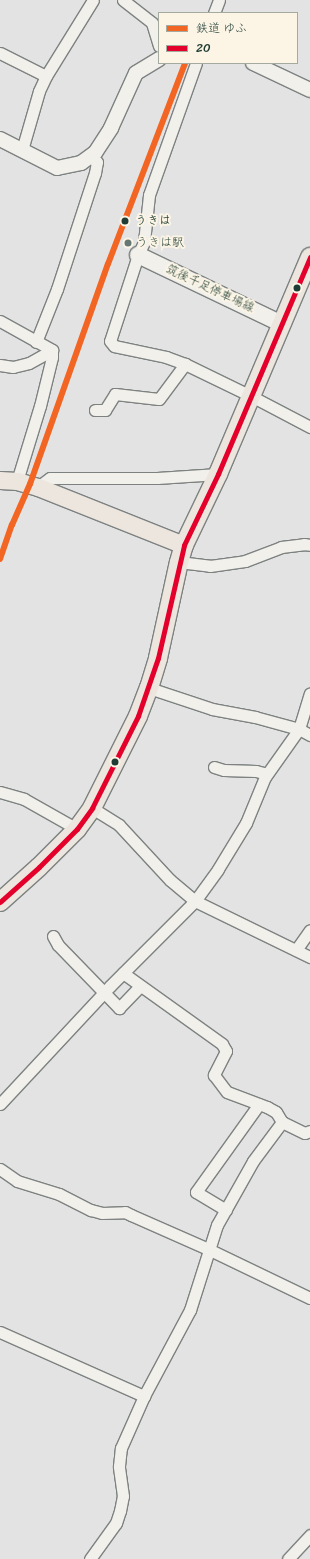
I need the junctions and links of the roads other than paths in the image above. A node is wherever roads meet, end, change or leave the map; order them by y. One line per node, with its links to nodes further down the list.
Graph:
1 (93, 0): 10 (street)
2 (123, 0): 5 (street)
3 (219, 0): 4 (street)
4 (214, 12)
5 (158, 43)
6 (0, 52): 10 (street)
7 (158, 60): 14 (street)
8 (196, 64): 15 (street)
9 (255, 64): 11 (street)
10 (46, 76): 13 (street)
11 (310, 90)
12 (0, 139): 13 (street)
13 (22, 150): 14 (street)
14 (90, 156): 19 (street)
15 (138, 255): 18 (main road, 筑後千足停車場線); 21 (street)
16 (310, 257): 18 (highway)
17 (0, 321): 19 (street)
18 (282, 324): 23 (highway)
19 (36, 342): 20 (street)
20 (52, 350): 22 (street); 28 (street)
21 (185, 364): 23 (street); 24 (street)
22 (0, 365)
23 (251, 396): 25 (street); 26 (highway)
24 (95, 410)
25 (310, 427)
26 (218, 474): 29 (street); 31 (highway)
27 (0, 480): 28 (main road)
28 (17, 481): 29 (main road)
29 (38, 486): 31 (main road)
30 (310, 545): 31 (street)
31 (182, 554): 32 (highway)
32 (149, 688): 34 (street); 39 (highway)
33 (310, 694): 34 (street)
34 (299, 728): 35 (street); 37 (street)
35 (310, 735)
36 (214, 767): 37 (street)
37 (267, 774): 41 (street)
38 (0, 792): 40 (street)
39 (92, 808): 40 (highway); 41 (street)
40 (77, 829): 42 (highway)
41 (195, 901): 45 (street); 47 (street)
42 (0, 902)
43 (310, 930): 45 (street)
44 (53, 936): 49 (street)
45 (296, 950): 46 (street)
46 (310, 957)
47 (123, 973): 48 (street); 49 (street)
48 (140, 986): 49 (street); 51 (street)
49 (104, 993): 50 (street)
50 (0, 1104)
51 (259, 1104): 52 (street); 55 (street)
52 (282, 1122): 53 (street); 55 (street)
53 (310, 1130)
54 (0, 1169): 56 (street)
55 (226, 1210): 56 (street)
56 (208, 1249): 57 (street); 59 (street)
57 (310, 1298)
58 (0, 1332): 59 (street)
59 (144, 1396): 61 (street)
60 (310, 1535): 62 (street)
61 (90, 1559)
62 (288, 1559)

